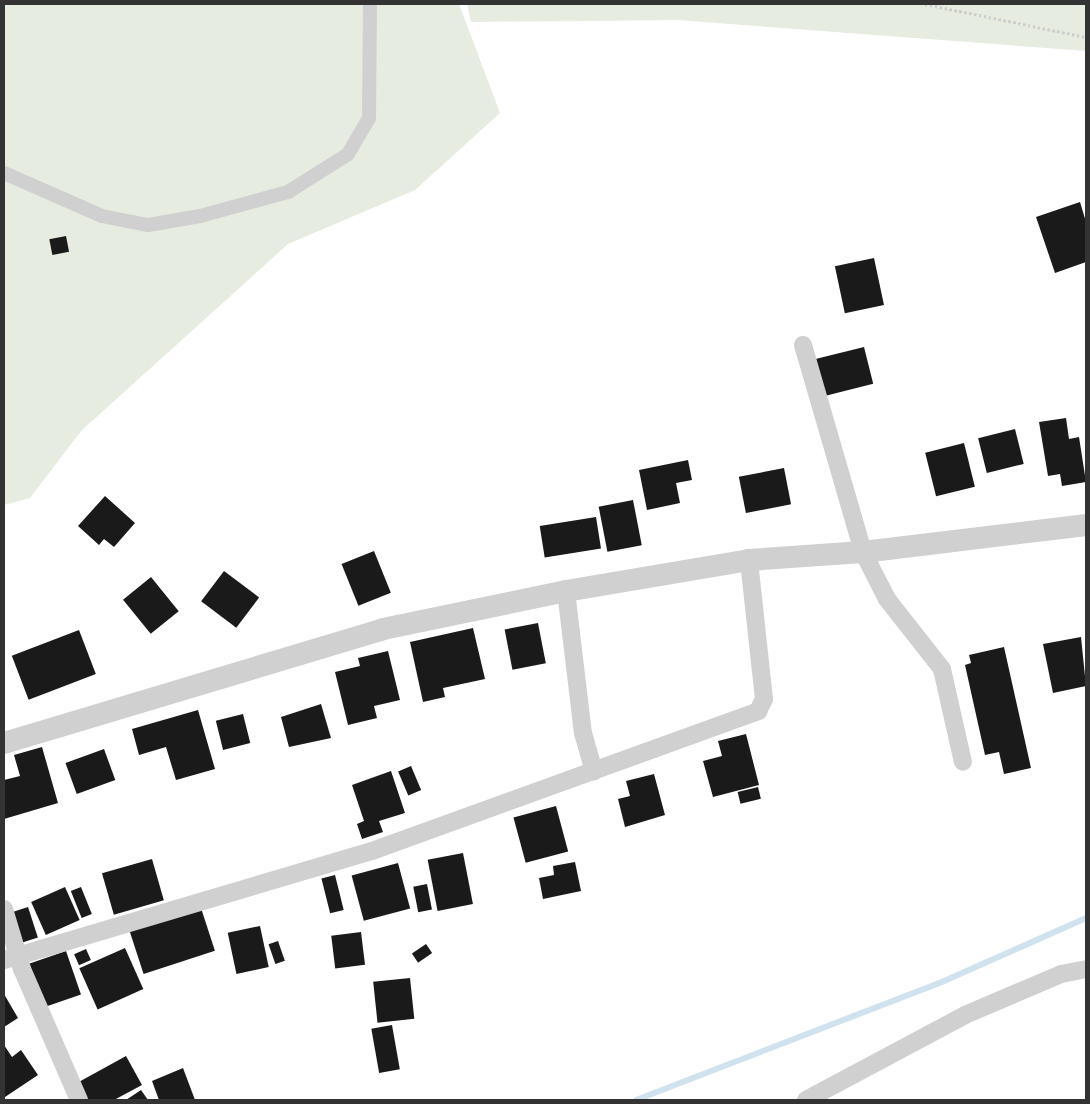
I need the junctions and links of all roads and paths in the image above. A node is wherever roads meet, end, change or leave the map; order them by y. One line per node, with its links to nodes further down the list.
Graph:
1 (370, 4): 4 (street)
2 (925, 4): 3 (path)
3 (1086, 37)
4 (4, 173)
5 (803, 345): 7 (street)
6 (1086, 525): 7 (street)
7 (863, 552): 8 (street); 11 (street)
8 (749, 560): 9 (street); 12 (street)
9 (566, 591): 10 (street); 12 (street)
10 (4, 743)
11 (963, 762)
12 (594, 771): 14 (street)
13 (4, 909): 14 (street)
14 (10, 957): 16 (street)
15 (1086, 969): 17 (street)
16 (78, 1100)
17 (806, 1100)

